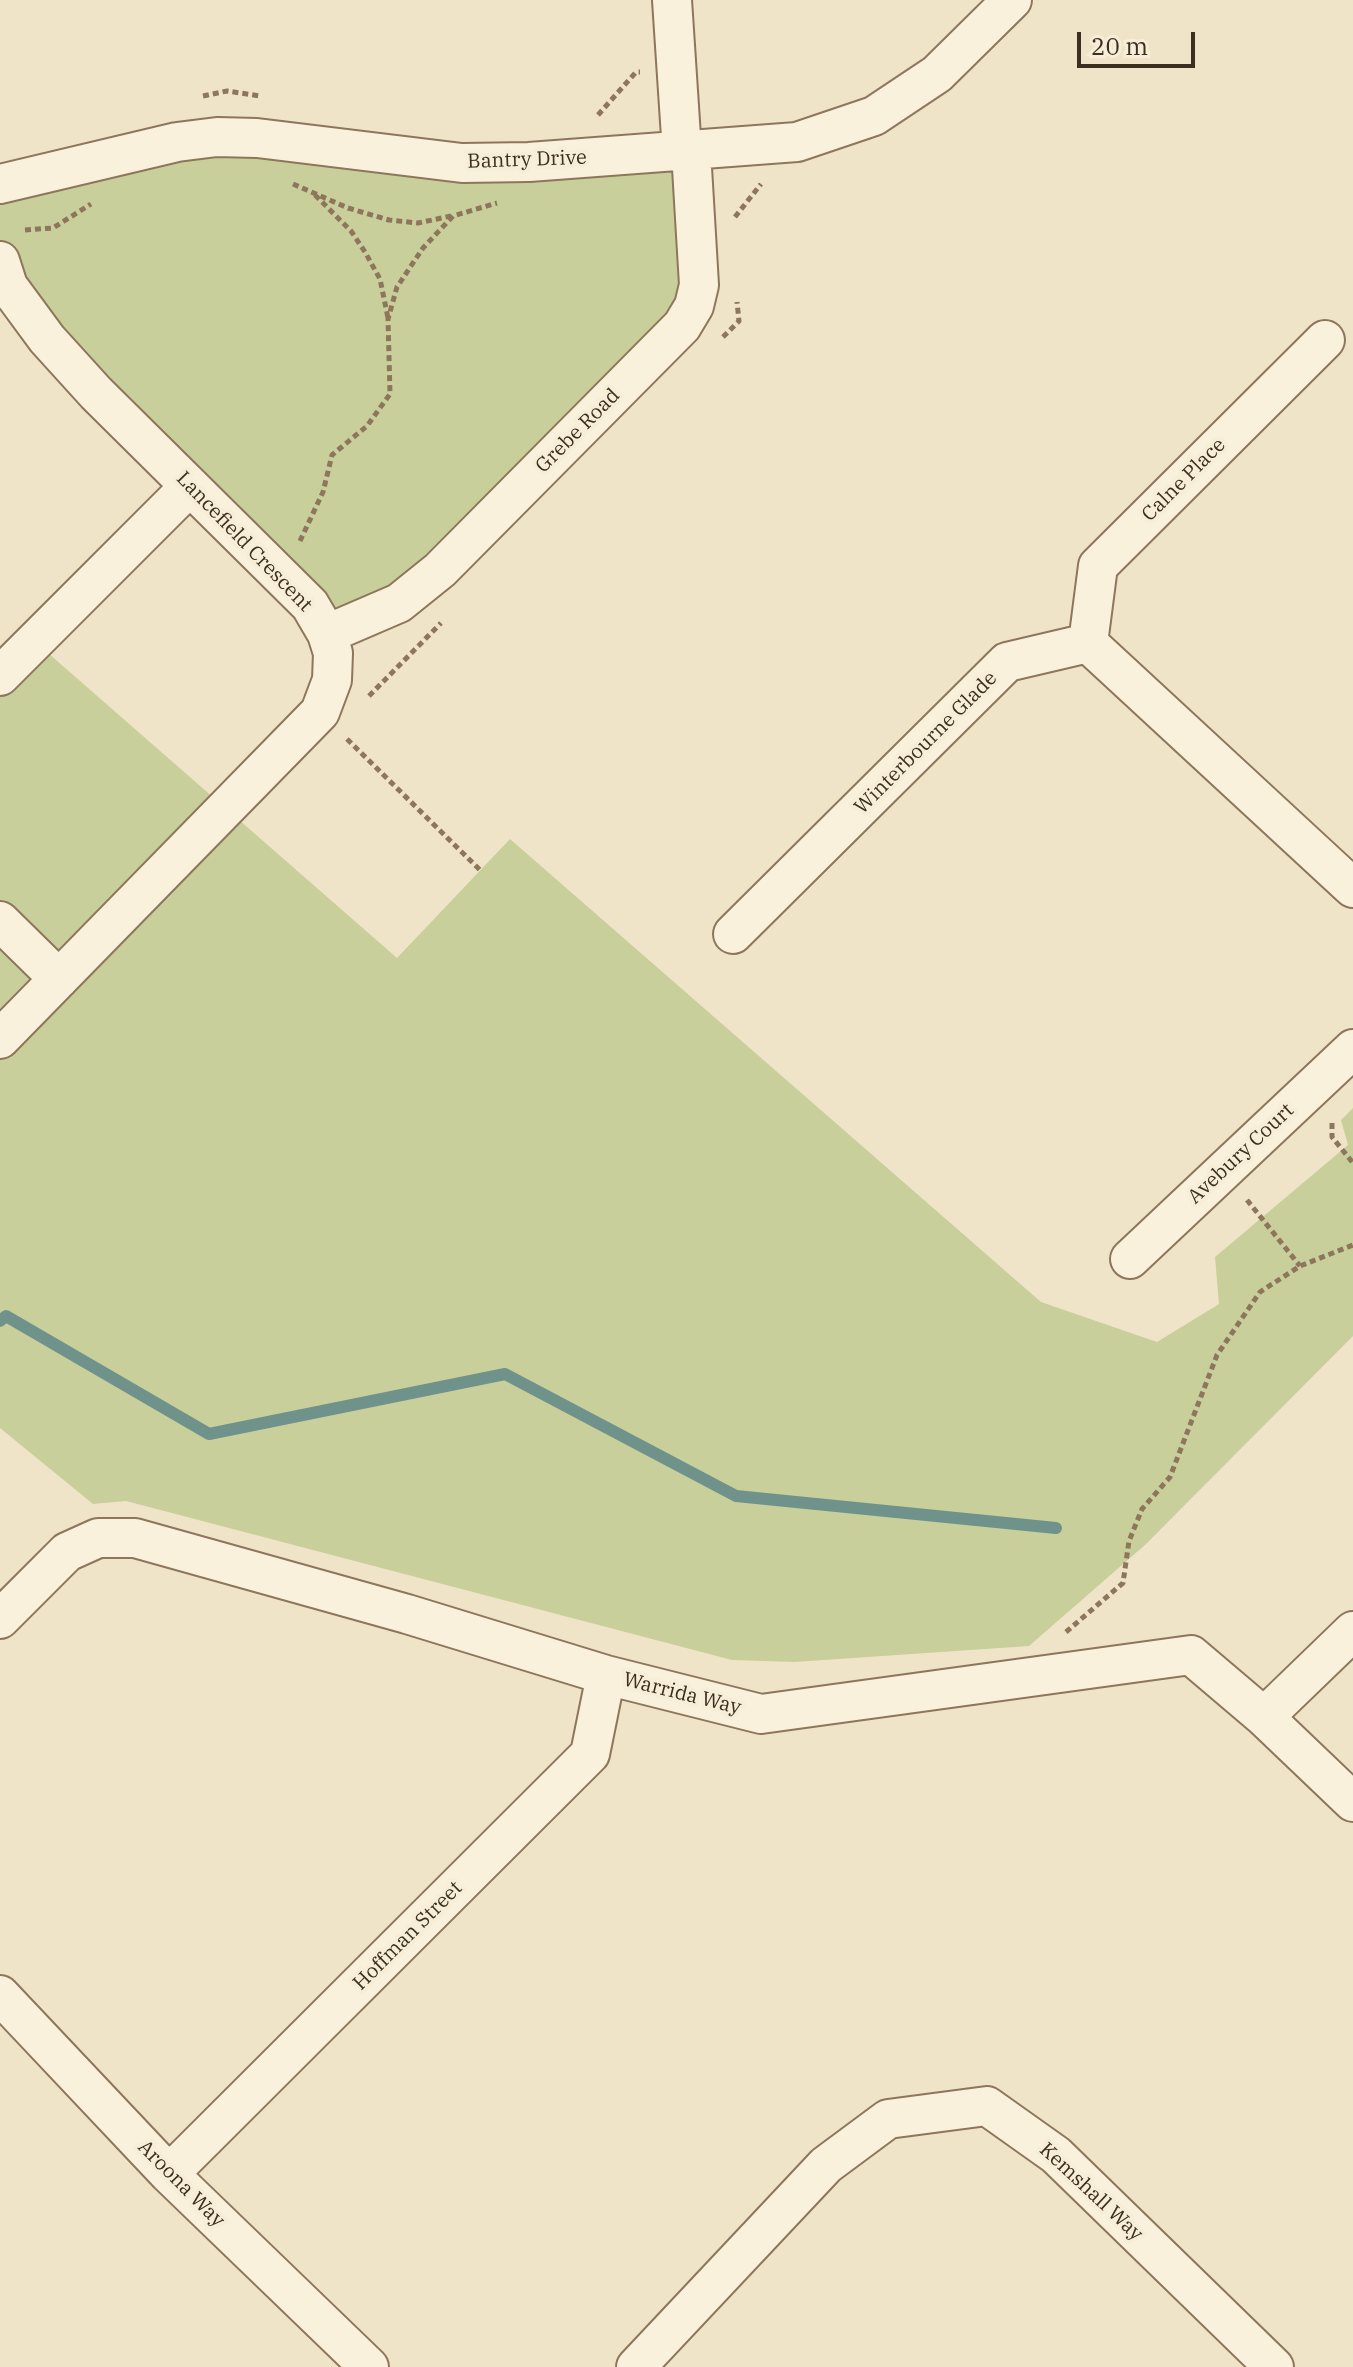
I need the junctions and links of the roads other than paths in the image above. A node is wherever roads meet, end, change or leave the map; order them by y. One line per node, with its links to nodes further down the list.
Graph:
1 (672, 0): 3 (street, Grebe Road)
2 (1012, 0): 3 (street, Bantry Drive)
3 (686, 151): 4 (street, Bantry Drive); 8 (street, Grebe Road)
4 (0, 184)
5 (8, 246): 7 (street, Lancefield Crescent)
6 (1325, 340): 9 (street, Calne Place)
7 (190, 486): 8 (street, Lancefield Crescent); 10 (street)
8 (327, 634): 14 (street, Lancefield Crescent)
9 (1088, 643): 11 (street); 13 (street, Winterbourne Glade)
10 (0, 676)
11 (1353, 888)
12 (0, 921): 14 (street)
13 (733, 934)
14 (59, 979): 15 (street, Lancefield Crescent)
15 (0, 1039)
16 (1353, 1049): 17 (street, Avebury Court)
17 (1130, 1259)
18 (0, 1619): 20 (street, Warrida Way)
19 (1353, 1631): 21 (street)
20 (606, 1675): 21 (street, Warrida Way); 24 (street, Hoffman Street)
21 (1264, 1717): 22 (street, Warrida Way)
22 (1353, 1802)
23 (0, 1995): 24 (street, Aroona Way)
24 (169, 2174): 25 (street, Aroona Way)
25 (369, 2367)
26 (636, 2367): 27 (street, Kemshall Way)
27 (1274, 2367)

